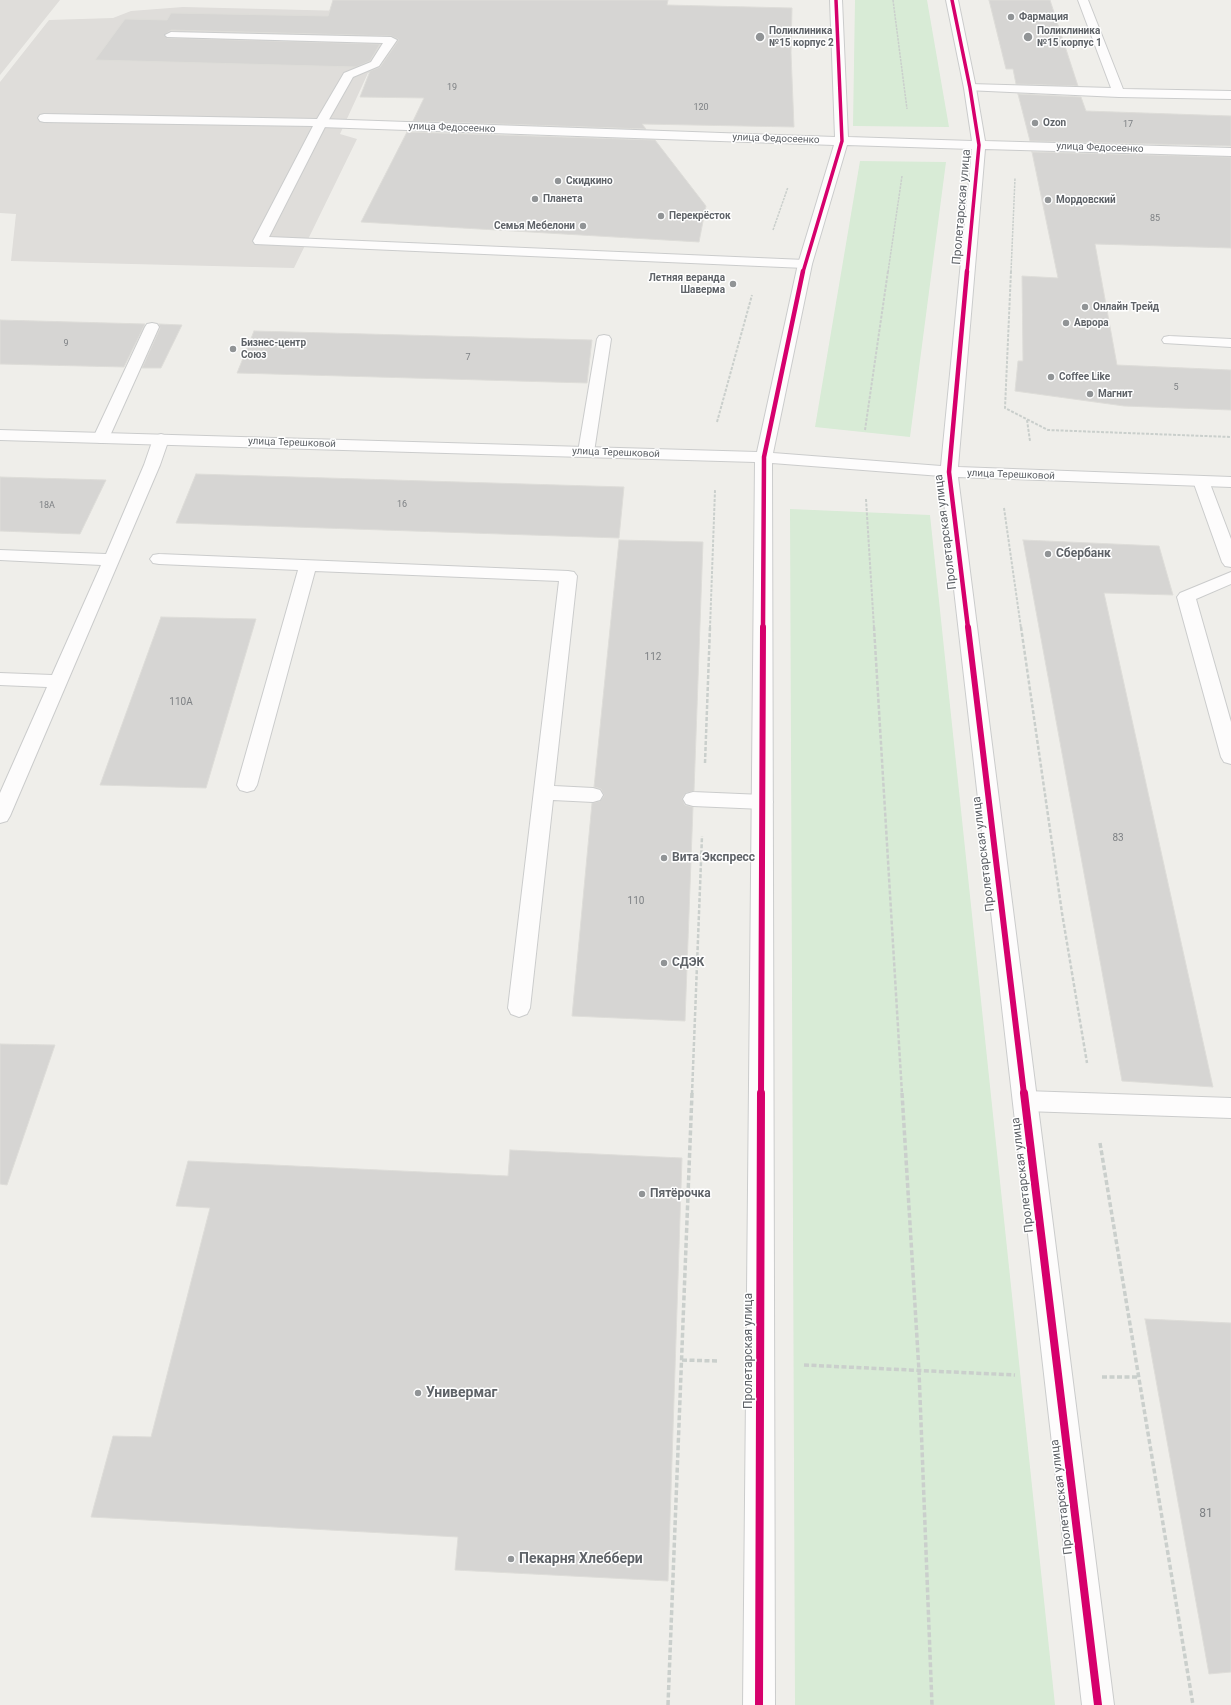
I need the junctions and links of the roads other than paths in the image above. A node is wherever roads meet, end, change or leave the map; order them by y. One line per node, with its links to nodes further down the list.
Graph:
1 (836, 0): 10 (street, Пролетарская улица)
2 (952, 0): 5 (street, Пролетарская улица)
3 (1083, 0): 6 (lane)
4 (172, 35): 9 (lane)
5 (970, 88): 6 (lane); 11 (street, Пролетарская улица)
6 (1119, 92): 7 (lane)
7 (1231, 95)
8 (44, 118): 9 (lane)
9 (321, 123): 10 (street, улица Федосеенко); 13 (lane)
10 (842, 141): 11 (street, улица Федосеенко); 13 (street, Пролетарская улица)
11 (979, 145): 12 (street, улица Федосеенко); 23 (street, Пролетарская улица)
12 (1231, 152)
13 (805, 264): 22 (street, Пролетарская улица)
14 (152, 327): 19 (lane)
15 (604, 339): 21 (lane)
16 (1169, 340): 17 (lane)
17 (1231, 344)
18 (0, 435): 19 (street, улица Терешковой)
19 (101, 438): 20 (street, улица Терешковой)
20 (161, 440): 21 (street, улица Терешковой); 28 (lane)
21 (586, 452): 22 (street, улица Терешковой)
22 (764, 457): 23 (street, улица Терешковой); 39 (street, Пролетарская улица)
23 (949, 472): 24 (street, улица Терешковой); 42 (street, Пролетарская улица)
24 (1201, 481): 25 (street, улица Терешковой); 29 (lane)
25 (1231, 482)
26 (0, 555): 28 (lane)
27 (159, 559): 30 (lane)
28 (112, 560): 33 (lane)
29 (1231, 562)
30 (308, 565): 35 (lane); 36 (lane)
31 (1231, 577): 34 (lane)
32 (0, 679): 33 (lane)
33 (59, 681): 40 (lane)
34 (1231, 757)
35 (247, 785)
36 (544, 793): 37 (lane); 41 (lane)
37 (593, 795)
38 (698, 799): 39 (lane)
39 (763, 802): 44 (street, Пролетарская улица)
40 (0, 816)
41 (519, 1008)
42 (1025, 1101): 43 (lane); 45 (street, Пролетарская улица)
43 (1231, 1108)
44 (759, 1705)
45 (1098, 1705)

